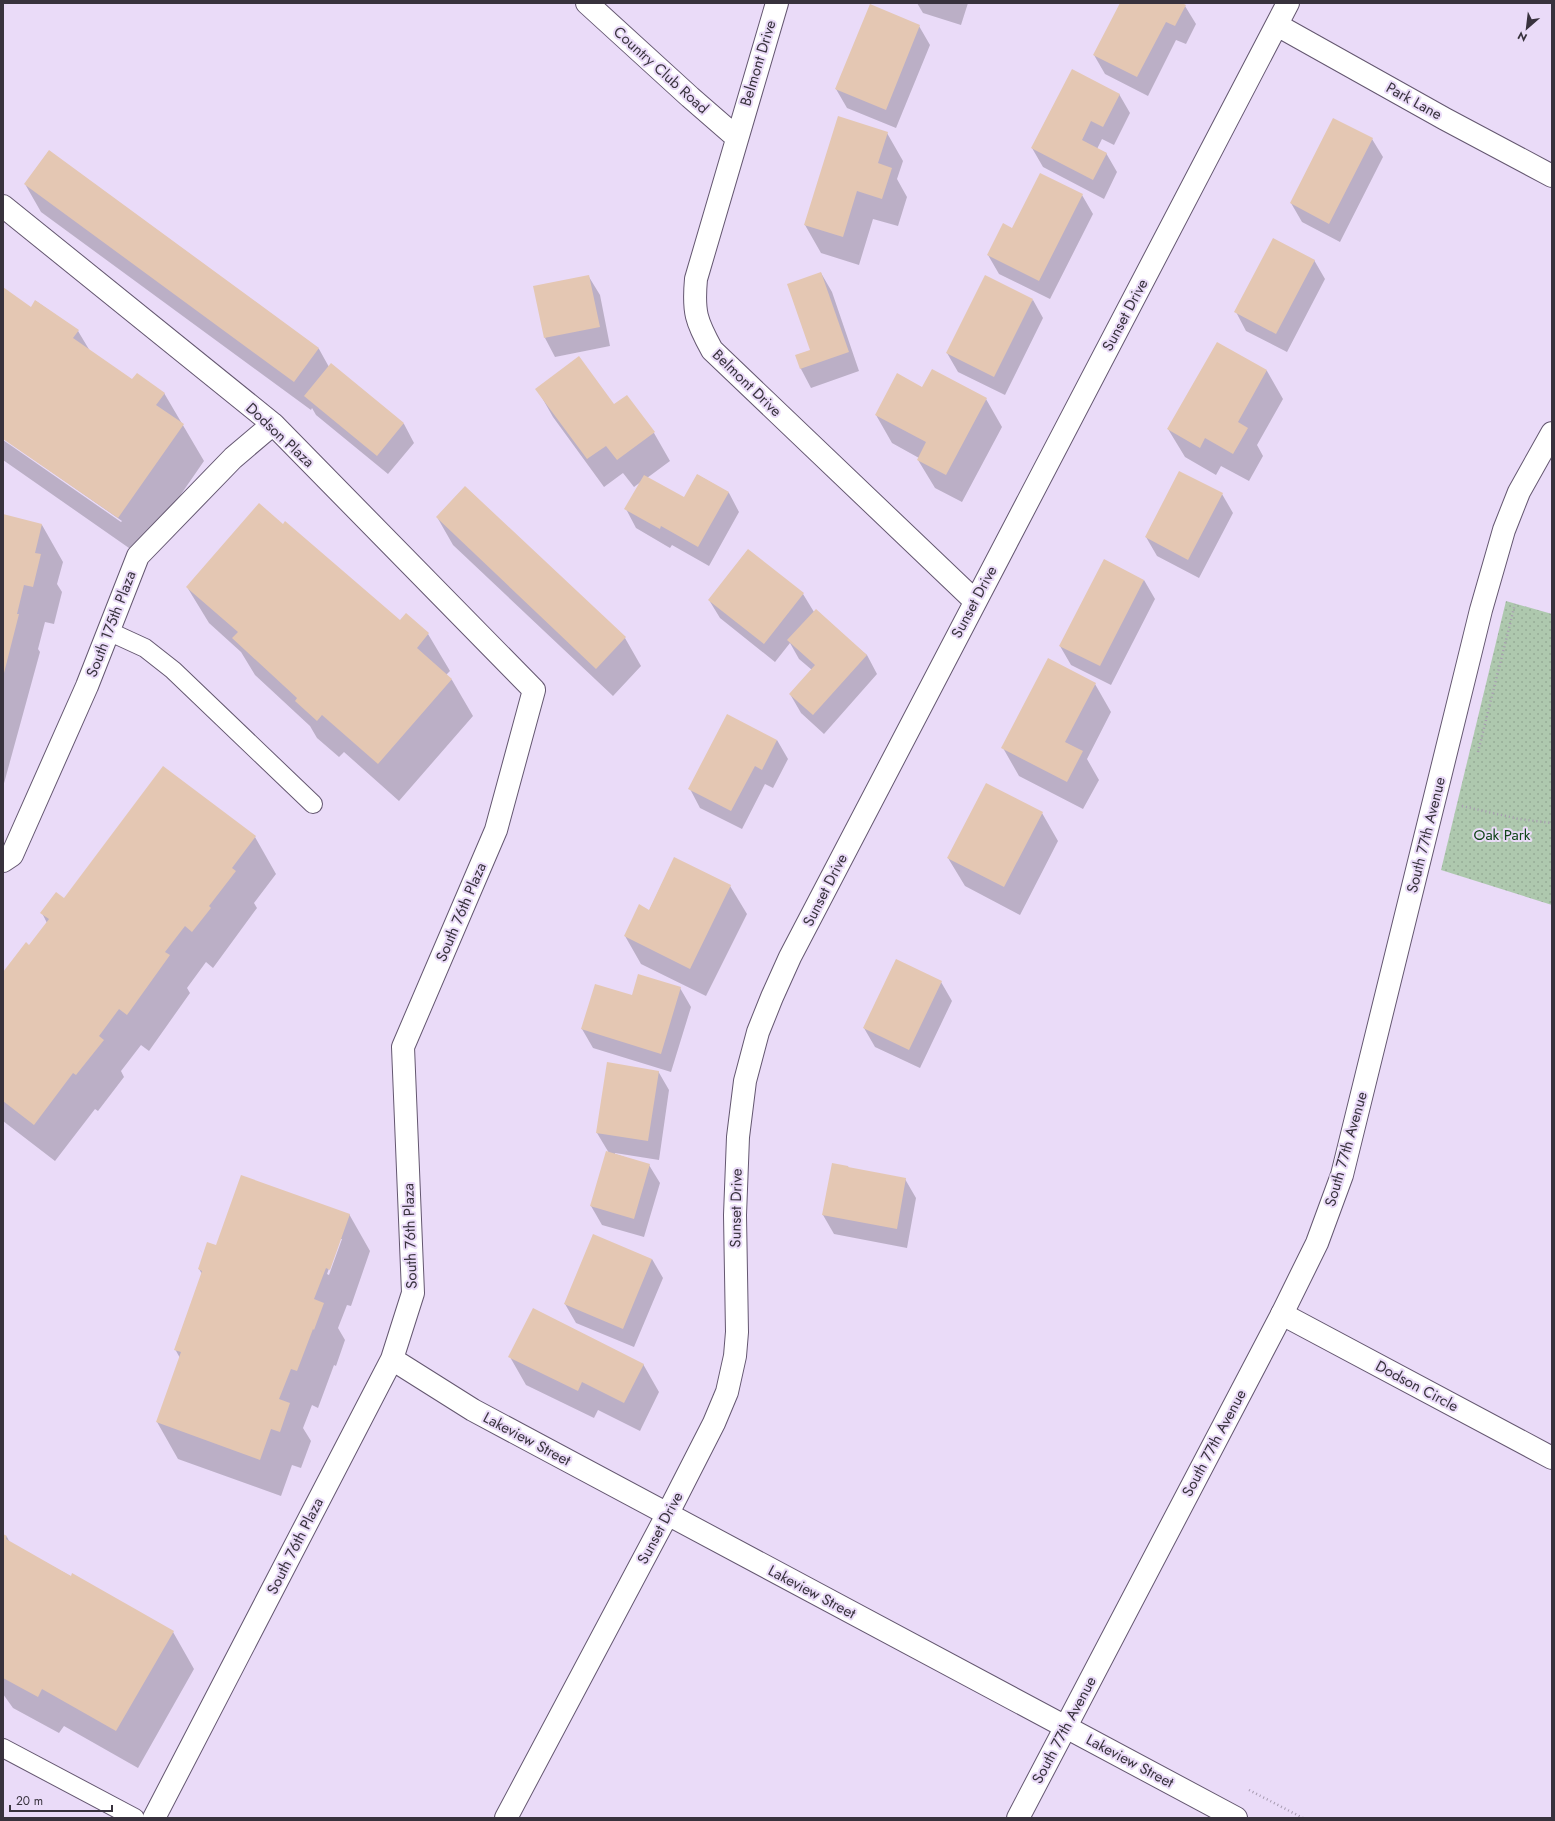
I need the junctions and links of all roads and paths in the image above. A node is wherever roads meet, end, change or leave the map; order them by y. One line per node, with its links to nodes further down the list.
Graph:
1 (587, 3): 5 (street, Country Club Road)
2 (777, 3): 5 (street, Belmont Drive)
3 (1288, 3): 4 (street, Sunset Drive)
4 (1277, 25): 6 (street, Park Lane); 10 (street, Sunset Drive)
5 (736, 137): 10 (street, Belmont Drive)
6 (1552, 176)
7 (3, 206): 8 (street, Dodson Plaza)
8 (273, 424): 11 (street, South 175th Plaza); 12 (street, Dodson Plaza)
9 (1552, 433): 17 (street, South 77th Avenue)
10 (975, 601): 20 (street, Sunset Drive)
11 (108, 631): 13 (lane); 16 (street, South 175th Plaza)
12 (534, 690): 18 (street, South 76th Plaza)
13 (313, 804)
14 (1457, 805): 15 (path)
15 (1552, 823)
16 (3, 861)
17 (1282, 1314): 19 (street, Dodson Circle); 21 (street, South 77th Avenue)
18 (392, 1359): 20 (street, Lakeview Street); 24 (street, South 76th Plaza)
19 (1552, 1458)
20 (667, 1515): 21 (street, Lakeview Street); 25 (street, Sunset Drive)
21 (1066, 1727): 26 (street, South 77th Avenue); 27 (street, Lakeview Street)
22 (3, 1748): 23 (lane)
23 (135, 1818)
24 (154, 1818)
25 (506, 1818)
26 (1018, 1818)
27 (1236, 1818)

